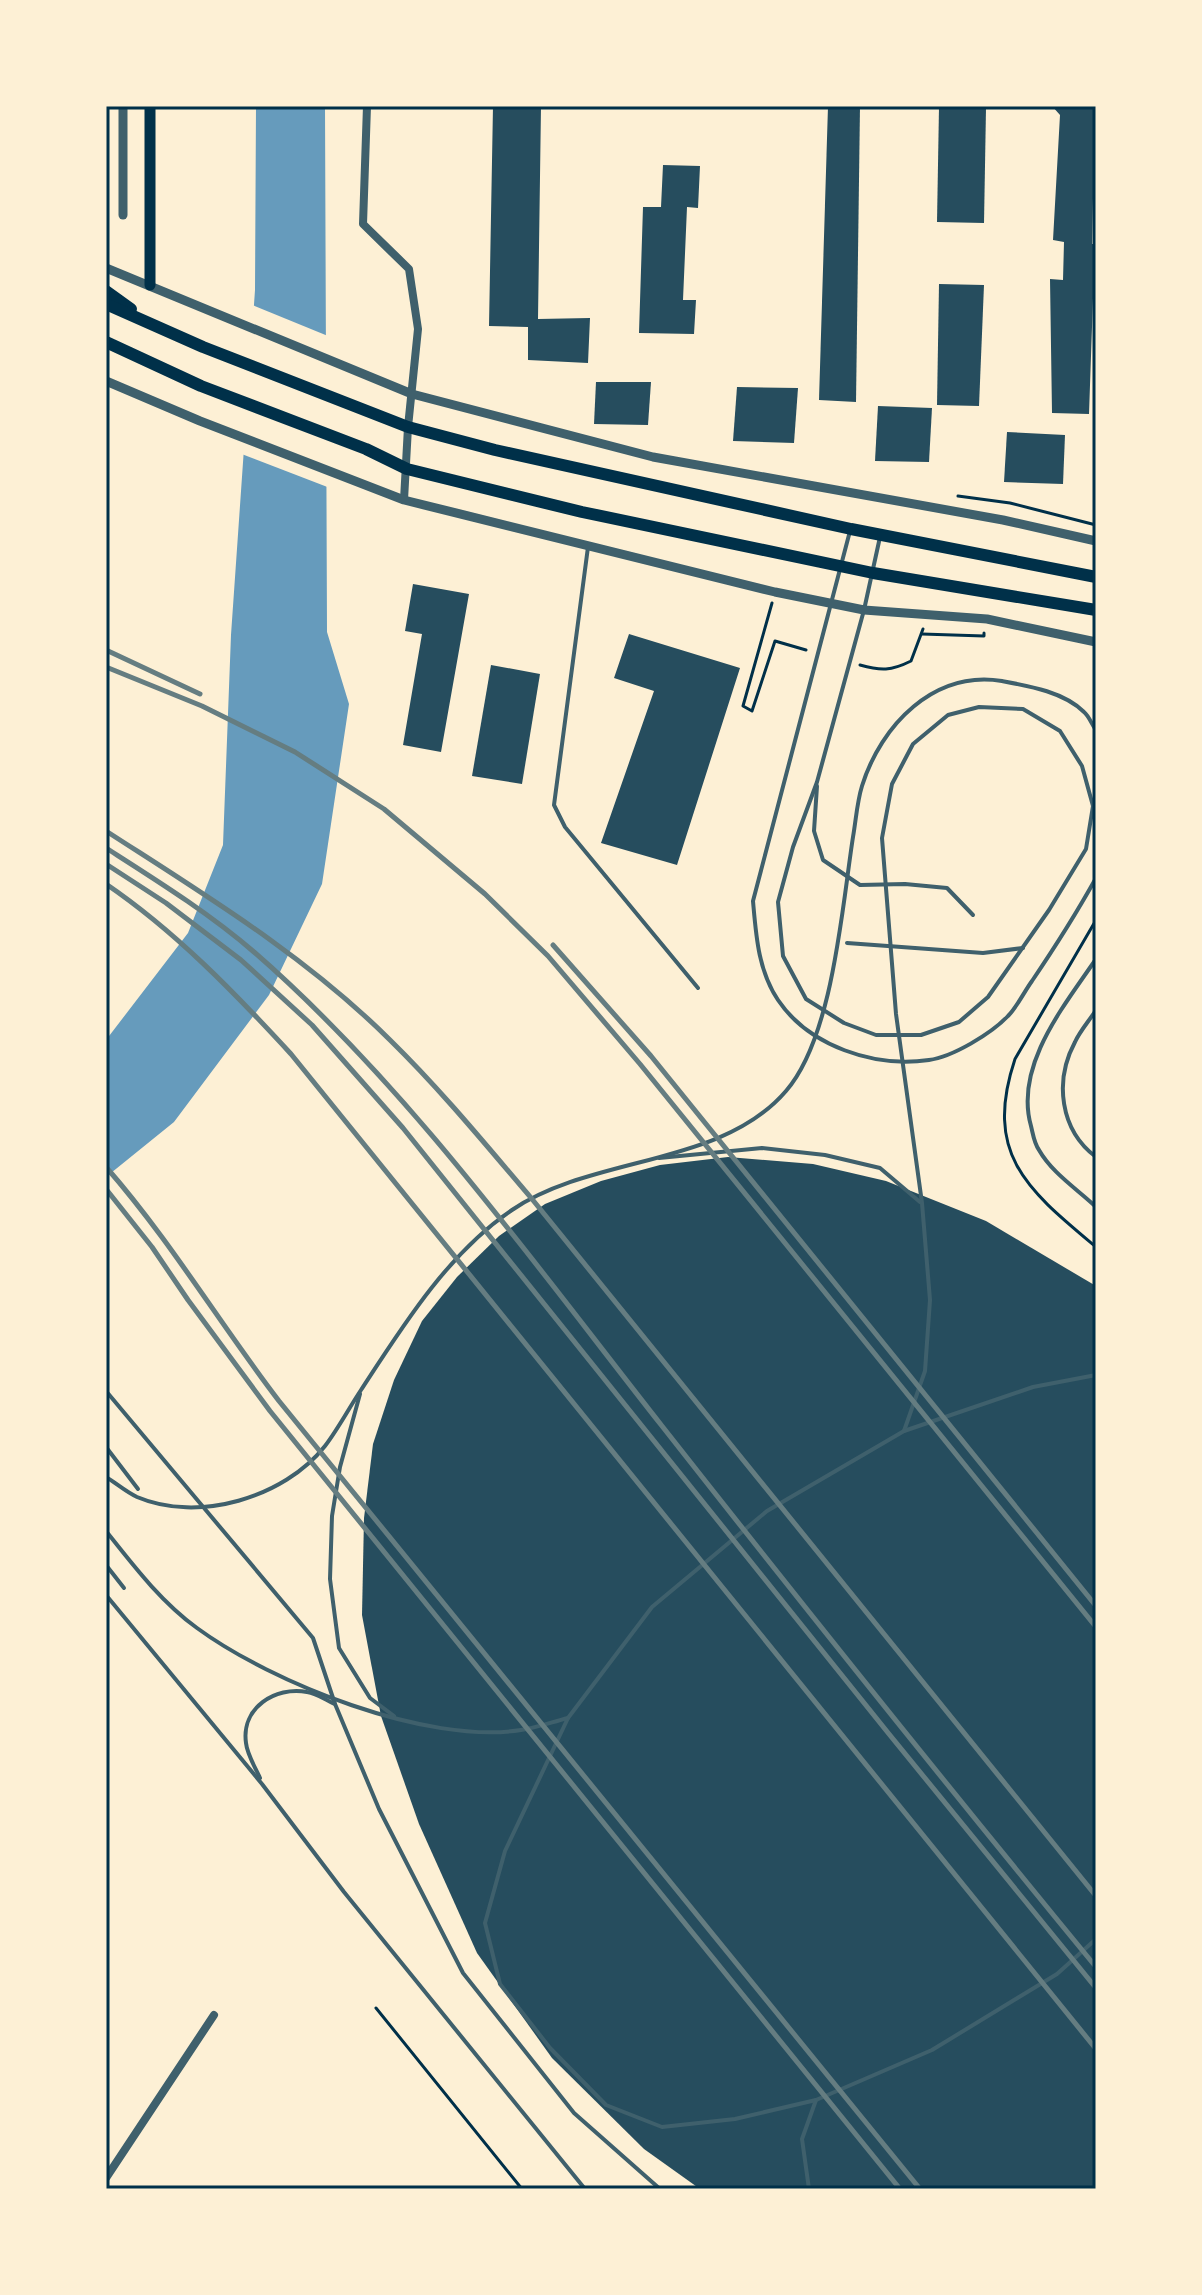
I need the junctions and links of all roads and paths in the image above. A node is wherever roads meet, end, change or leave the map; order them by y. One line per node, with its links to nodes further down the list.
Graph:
1 (123, 106): 4 (street)
2 (150, 106): 6 (main road)
3 (367, 106): 12 (street)
4 (123, 215)
5 (106, 268): 6 (street)
6 (150, 285): 12 (street)
7 (106, 291): 9 (main road)
8 (106, 304): 9 (main road)
9 (150, 322): 13 (main road)
10 (108, 343): 14 (main road)
11 (106, 381): 15 (street)
12 (412, 394): 13 (street); 20 (street)
13 (408, 427): 14 (street); 18 (main road)
14 (407, 469): 15 (street); 22 (main road)
15 (404, 500): 21 (street)
16 (1010, 503): 17 (path)
17 (1096, 525)
18 (851, 529): 19 (main road); 22 (lane)
19 (881, 535): 23 (lane); 24 (main road)
20 (1096, 541)
21 (588, 545): 25 (street); 40 (lane)
22 (842, 565): 23 (main road); 26 (lane)
23 (873, 573): 27 (lane); 28 (main road)
24 (1096, 577)
25 (775, 592): 26 (street); 31 (path)
26 (831, 603): 27 (street); 35 (lane)
27 (864, 610): 32 (street); 34 (lane)
28 (1096, 610)
29 (922, 634): 30 (path)
30 (984, 636)
31 (775, 641)
32 (1096, 642)
33 (1096, 730): 43 (lane)
34 (817, 782): 36 (lane); 38 (lane)
35 (1096, 878)
36 (973, 915)
37 (847, 943): 38 (lane)
38 (1023, 948): 44 (lane)
39 (1096, 959): 45 (lane)
40 (698, 988)
41 (1096, 1010): 42 (lane)
42 (1096, 1157)
43 (646, 1159): 44 (lane); 47 (lane)
44 (922, 1203): 49 (lane)
45 (1096, 1207)
46 (1096, 1375): 49 (lane)
47 (362, 1388): 51 (lane); 59 (lane)
48 (106, 1391): 57 (lane)
49 (904, 1431): 58 (lane)
50 (106, 1447): 52 (lane)
51 (106, 1477)
52 (138, 1489)
53 (106, 1531): 59 (lane)
54 (106, 1565): 55 (lane)
55 (124, 1588)
56 (106, 1595): 60 (lane)
57 (335, 1704): 60 (lane); 68 (lane)
58 (568, 1718): 59 (lane); 64 (lane)
59 (398, 1720)
60 (262, 1784): 67 (lane)
61 (1096, 1939): 64 (lane)
62 (376, 2008): 66 (path)
63 (214, 2015): 65 (street)
64 (816, 2100): 69 (lane)
65 (106, 2178)
66 (522, 2189)
67 (585, 2189)
68 (660, 2189)
69 (809, 2189)

